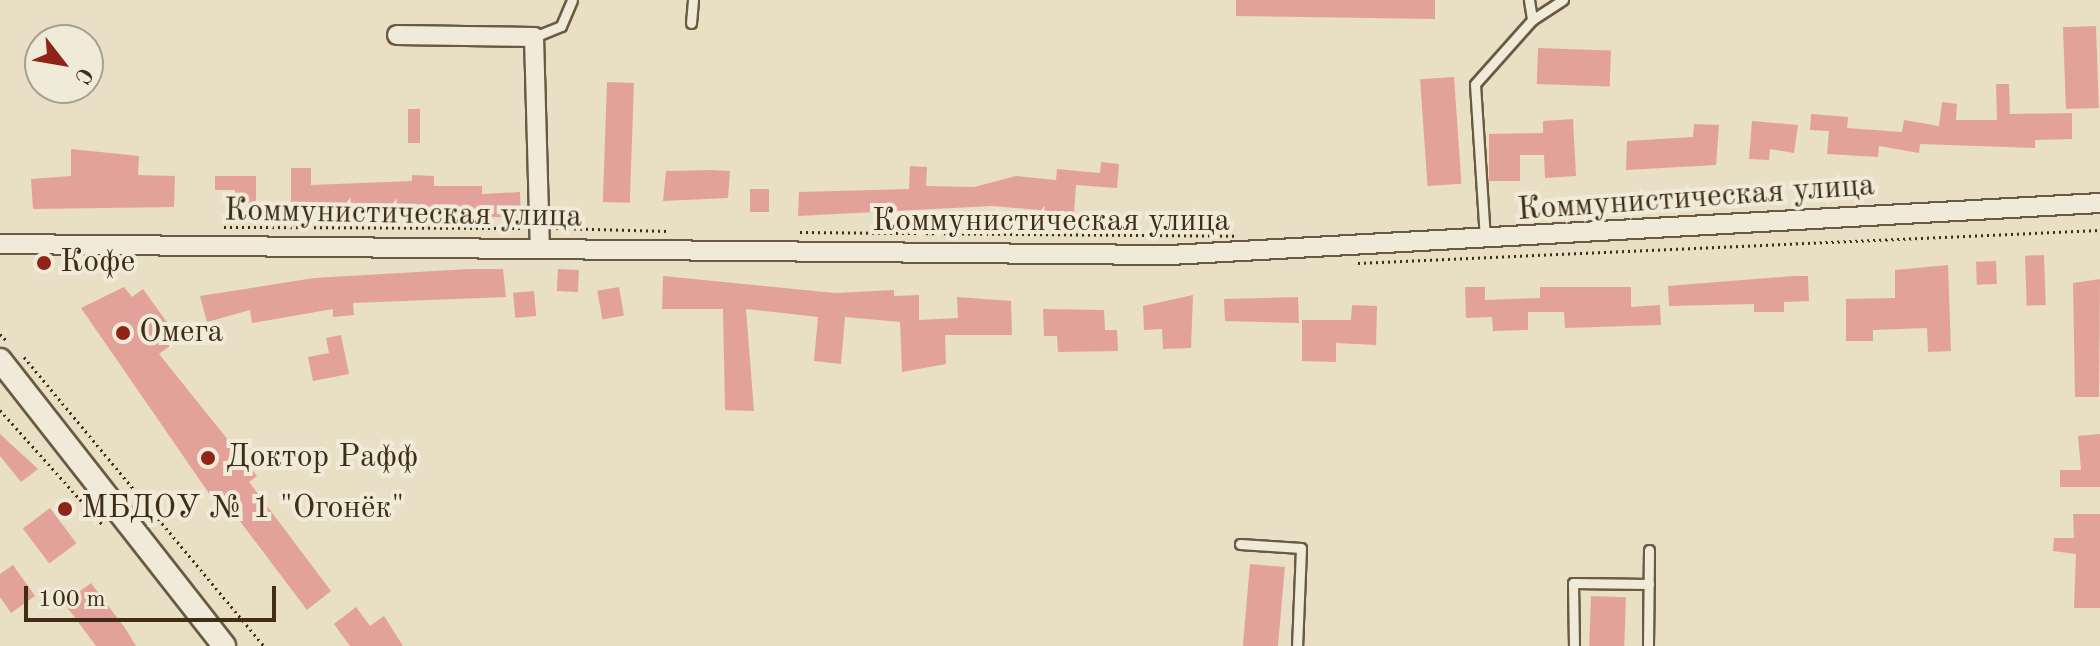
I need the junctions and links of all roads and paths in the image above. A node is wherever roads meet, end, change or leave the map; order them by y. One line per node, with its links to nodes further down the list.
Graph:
1 (572, 0): 8 (lane)
2 (693, 0): 6 (lane)
3 (1529, 0): 5 (lane)
4 (1563, 0): 5 (lane)
5 (1532, 20): 10 (lane)
6 (691, 23)
7 (397, 35): 8 (street)
8 (534, 37): 12 (street)
9 (2100, 203): 10 (street, Коммунистическая улица)
10 (1486, 242): 12 (street, Коммунистическая улица)
11 (0, 244): 12 (street, Коммунистическая улица)
12 (540, 246)
13 (0, 334): 19 (path)
14 (0, 360): 18 (street)
15 (1240, 544): 20 (lane)
16 (1649, 550): 17 (lane)
17 (1649, 584): 21 (lane); 22 (lane)
18 (224, 646)
19 (264, 646)
20 (1297, 646)
21 (1574, 646)
22 (1648, 646)

